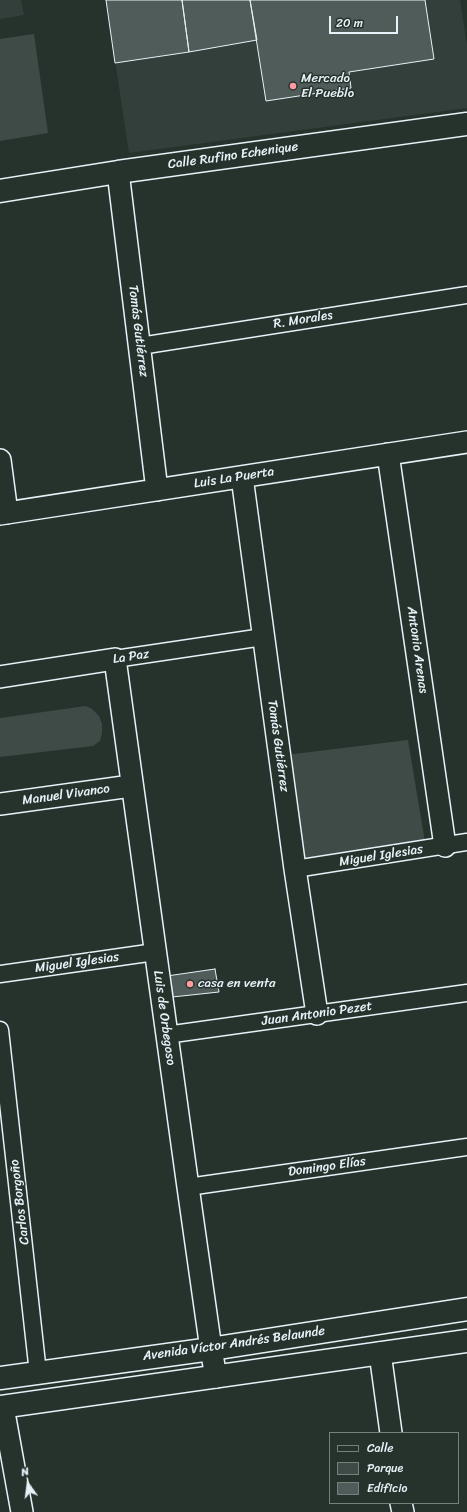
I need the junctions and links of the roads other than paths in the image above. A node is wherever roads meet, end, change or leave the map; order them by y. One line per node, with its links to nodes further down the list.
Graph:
1 (467, 124): 2 (main road, Calle Rufino Echenique)
2 (118, 172): 3 (main road, Calle Rufino Echenique); 5 (street, Tomás Gutiérrez)
3 (0, 191)
4 (467, 295): 5 (street, R. Morales)
5 (140, 346): 10 (street, Tomás Gutiérrez)
6 (467, 442): 7 (street, Luis La Puerta)
7 (388, 454): 9 (street, Luis La Puerta); 18 (street, Antonio Arenas)
8 (0, 460): 11 (street)
9 (242, 477): 10 (street, Luis La Puerta); 12 (street, Tomás Gutiérrez)
10 (157, 490): 11 (street, Luis La Puerta)
11 (4, 514)
12 (263, 637): 13 (street, La Paz); 19 (street, Tomás Gutiérrez)
13 (115, 659): 14 (street, La Paz); 15 (street, Luis de Orbegoso)
14 (0, 677)
15 (131, 786): 16 (street, Manuel Vivanco); 20 (street, Luis de Orbegoso)
16 (0, 804)
17 (467, 842): 18 (street, Miguel Iglesias)
18 (445, 846): 19 (street, Miguel Iglesias)
19 (295, 869): 23 (street, Tomás Gutiérrez)
20 (155, 952): 21 (street, Miguel Iglesias); 25 (street, Luis de Orbegoso)
21 (0, 974)
22 (467, 993): 23 (street, Juan Antonio Pezet)
23 (317, 1014): 25 (street, Juan Antonio Pezet)
24 (0, 1030): 32 (street, Carlos Borgoño)
25 (166, 1035): 27 (street, Luis de Orbegoso)
26 (467, 1146): 27 (street, Domingo Elías)
27 (188, 1187): 30 (street, Luis de Orbegoso)
28 (467, 1309): 30 (main road, Avenida Víctor Andrés Belaunde)
29 (467, 1341): 31 (main road)
30 (210, 1348): 32 (main road, Avenida Víctor Andrés Belaunde); 33 (street, Luis de Orbegoso)
31 (380, 1352): 33 (main road); 36 (street)
32 (38, 1373): 34 (main road, Avenida Víctor Andrés Belaunde)
33 (216, 1377): 35 (main road)
34 (0, 1378)
35 (2, 1407): 37 (street)
36 (391, 1432)
37 (22, 1512)

